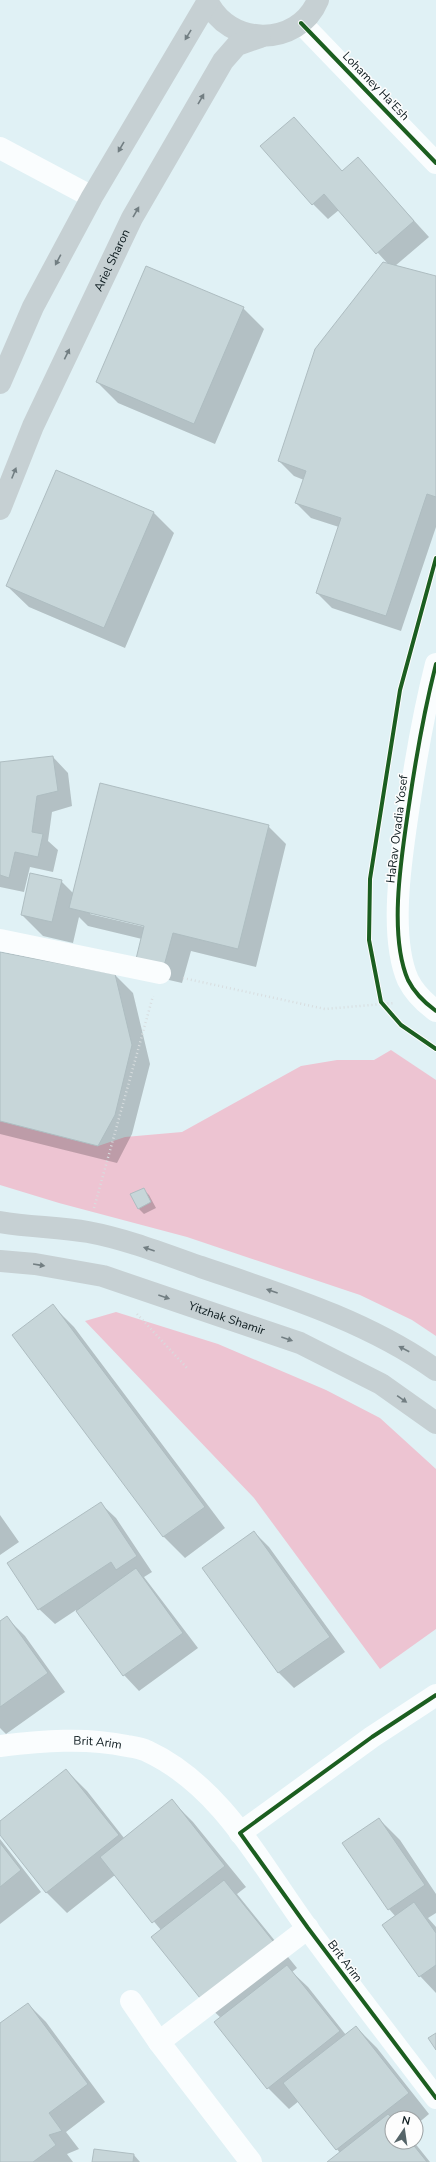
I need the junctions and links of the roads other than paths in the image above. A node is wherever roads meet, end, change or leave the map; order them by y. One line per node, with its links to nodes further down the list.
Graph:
1 (318, 0): 3 (main road)
2 (208, 1): 4 (main road); 7 (main road, one-way to 7)
3 (301, 23): 4 (main road); 6 (street, Lohamey Ha'Esh)
4 (260, 37): 9 (main road, Ariel Sharon, one-way to 4)
5 (0, 148): 7 (street)
6 (436, 163)
7 (92, 196): 8 (main road, one-way to 8)
8 (0, 383)
9 (0, 509)
10 (436, 664): 13 (street, HaRav Ovadia Yosef)
11 (0, 940): 12 (street)
12 (160, 973)
13 (430, 1007)
14 (0, 1222): 16 (main road, one-way to 14)
15 (0, 1261): 17 (main road, Yitzhak Shamir, one-way to 17)
16 (436, 1370)
17 (436, 1423)
18 (436, 1695): 20 (street)
19 (0, 1746): 20 (street, Brit Arim)
20 (240, 1833): 21 (street, Brit Arim)
21 (308, 1928): 23 (street); 24 (street, Brit Arim)
22 (131, 2001): 23 (street)
23 (159, 2042): 25 (street)
24 (436, 2098)
25 (251, 2162)

